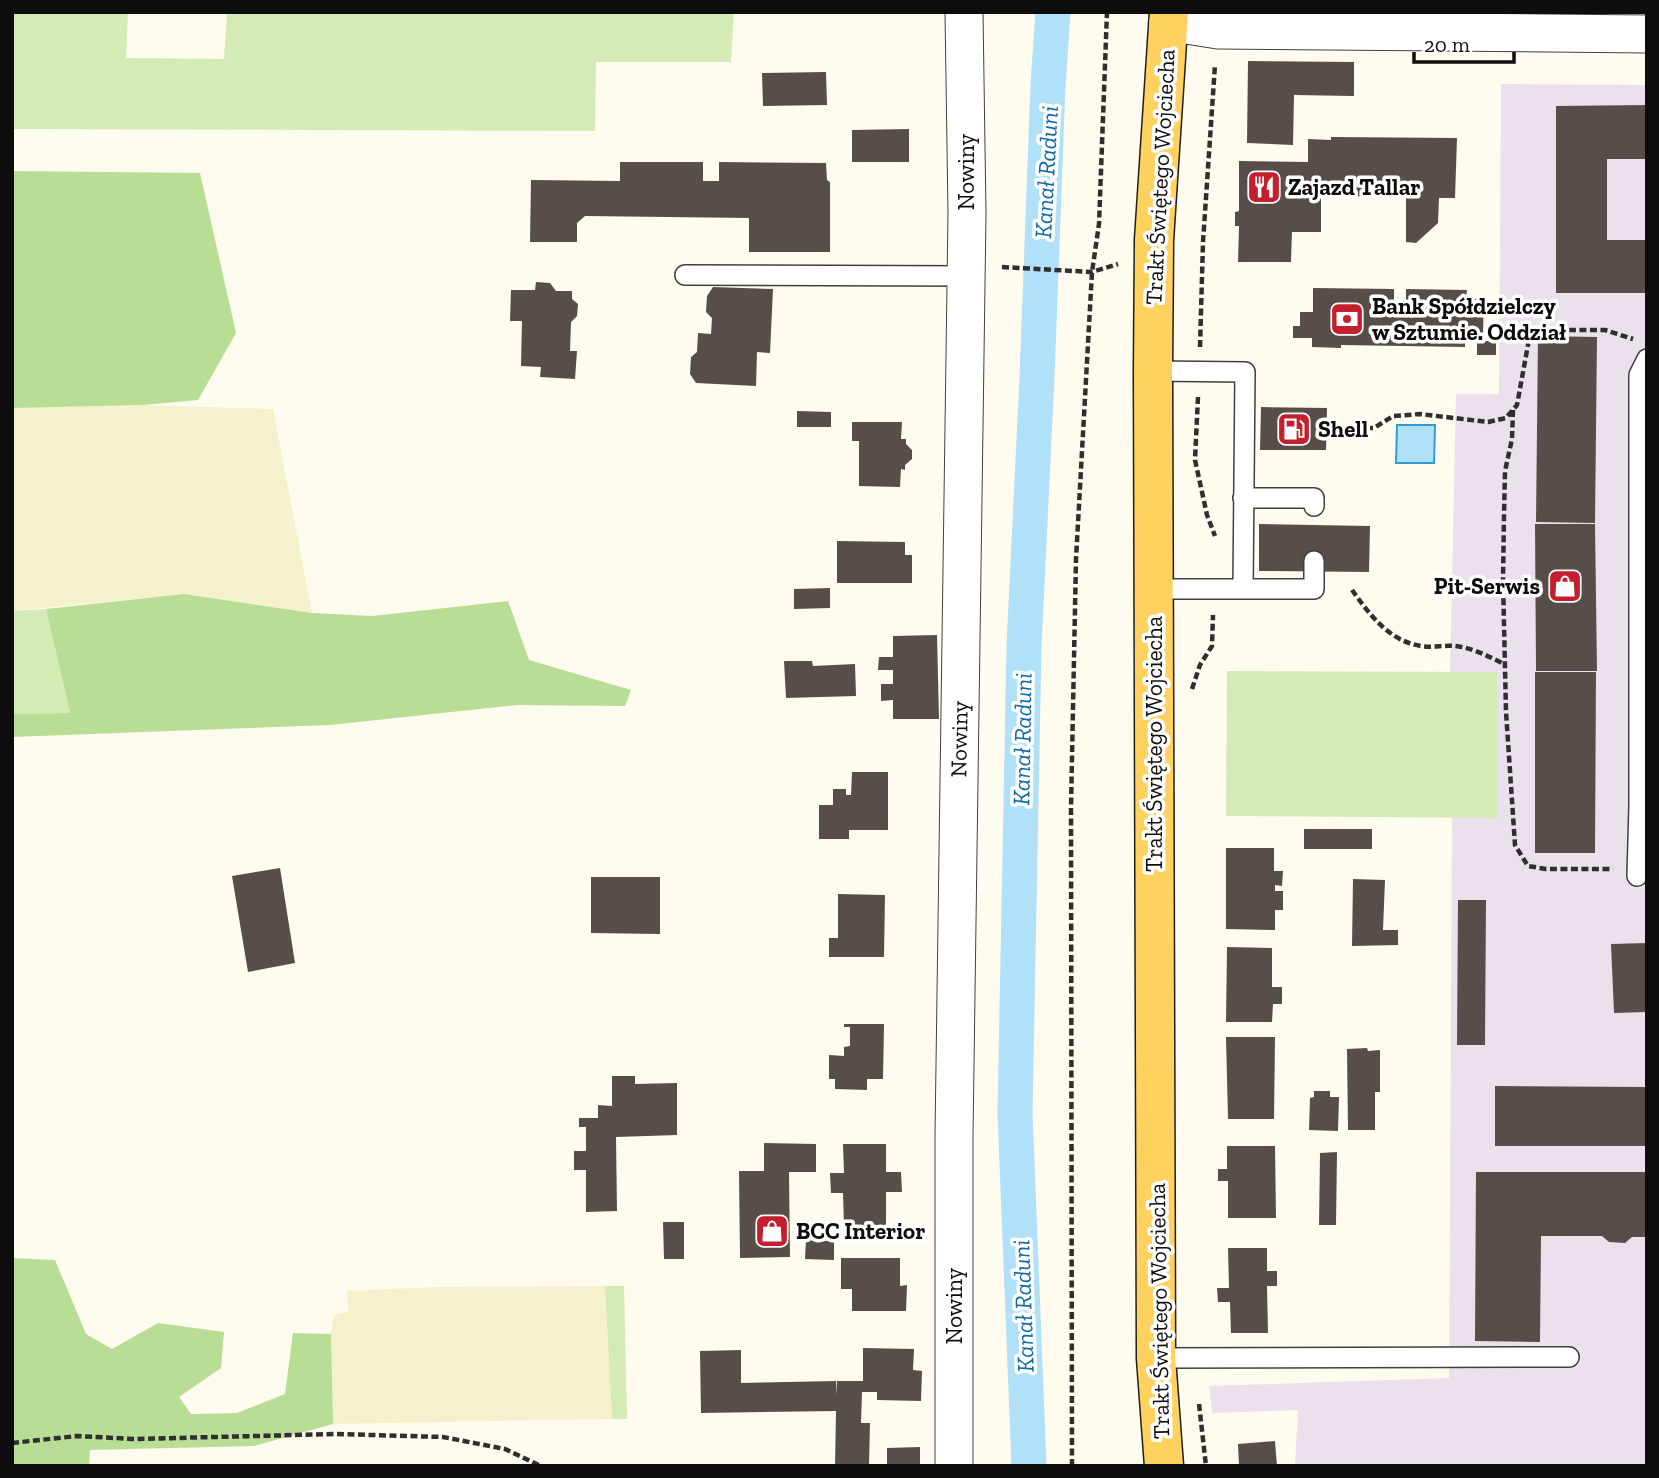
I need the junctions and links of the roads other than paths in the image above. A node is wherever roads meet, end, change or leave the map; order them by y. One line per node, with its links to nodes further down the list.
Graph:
1 (964, 12): 5 (street, Nowiny)
2 (1169, 17): 3 (street, Trakt Świętego Wojciecha); 7 (main road, Trakt Świętego Wojciecha)
3 (1647, 34)
4 (685, 275): 5 (lane)
5 (966, 276): 17 (street, Nowiny)
6 (1647, 359): 13 (lane)
7 (1153, 372): 8 (lane); 11 (main road, Trakt Świętego Wojciecha)
8 (1243, 498): 9 (lane); 12 (lane)
9 (1314, 506)
10 (1314, 561): 12 (lane)
11 (1153, 589): 12 (lane); 15 (main road, Trakt Świętego Wojciecha)
12 (1245, 589)
13 (1643, 805): 14 (lane)
14 (1637, 873)
15 (1174, 1357): 16 (lane); 18 (main road, Trakt Świętego Wojciecha)
16 (1569, 1357)
17 (954, 1466)
18 (1164, 1466)

